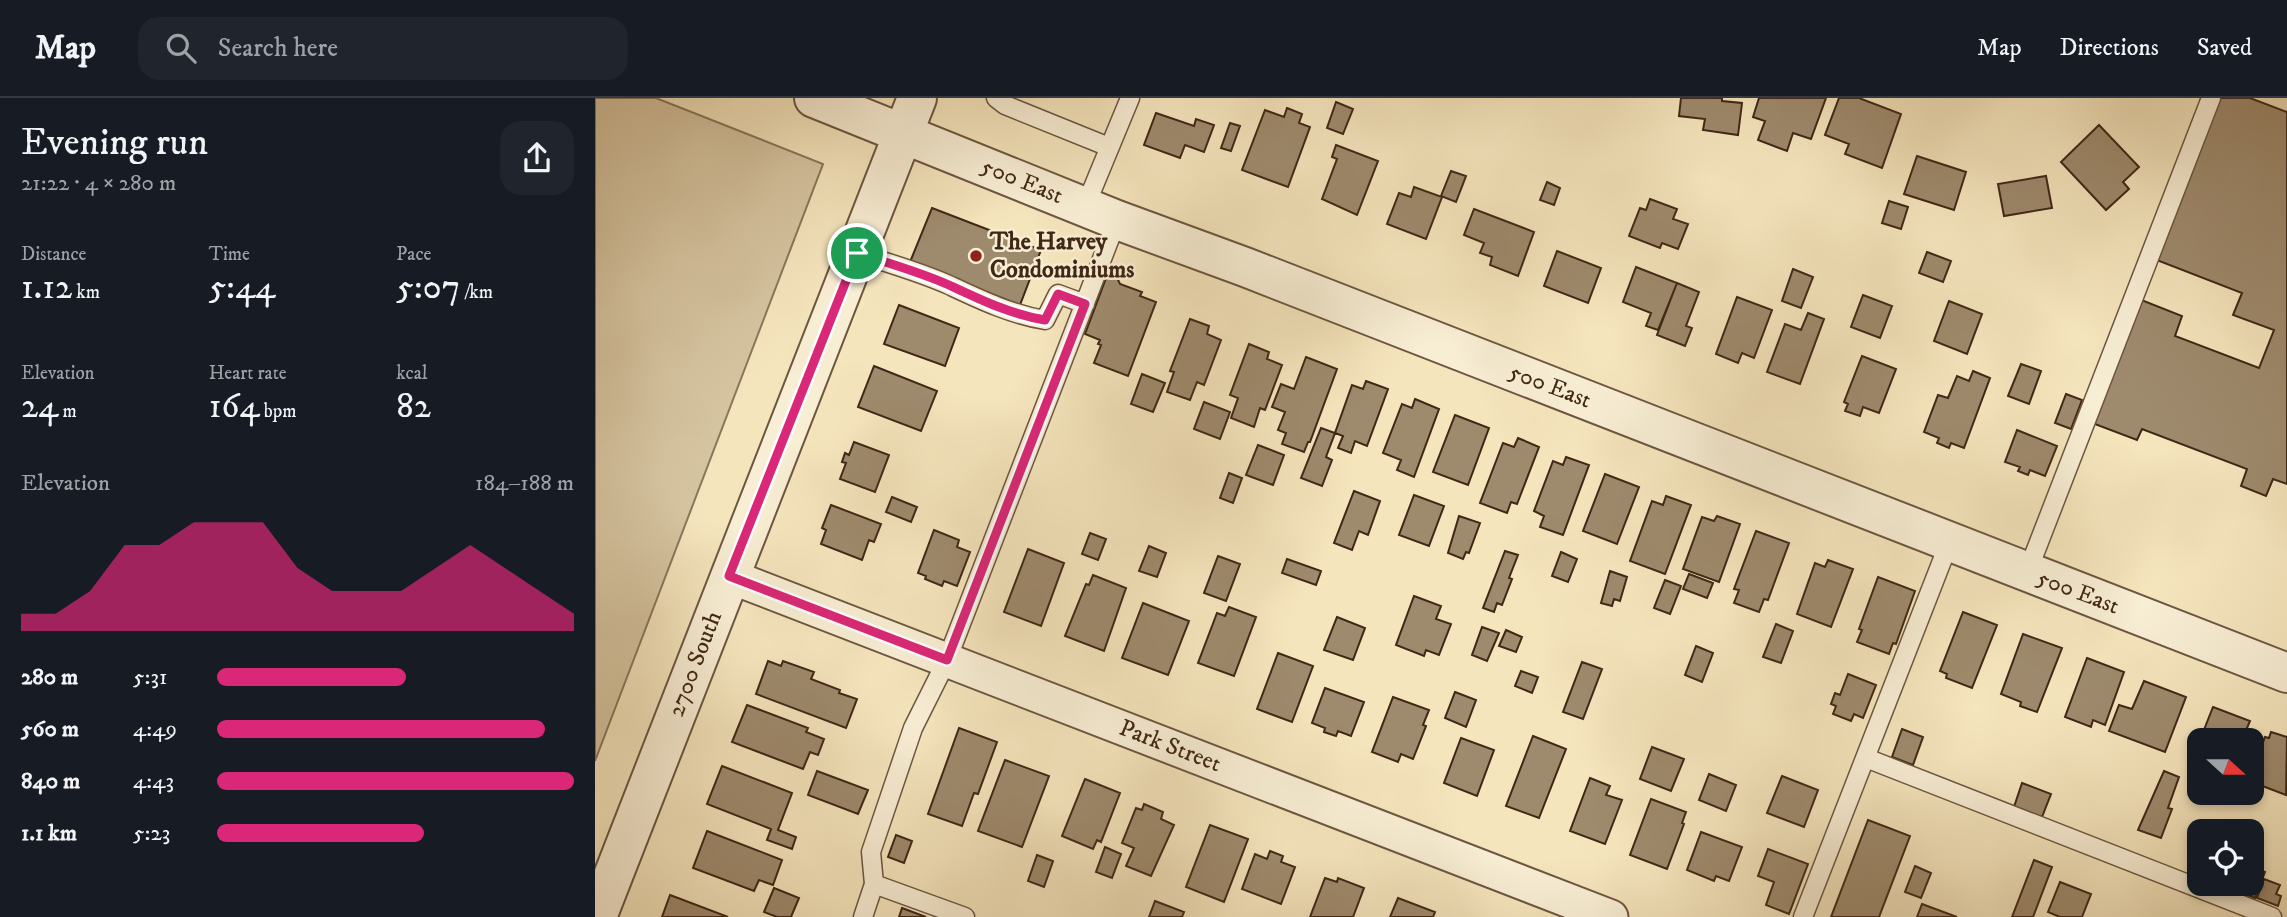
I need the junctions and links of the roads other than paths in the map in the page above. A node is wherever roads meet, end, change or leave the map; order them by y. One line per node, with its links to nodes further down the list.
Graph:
1 (814, 98): 6 (street, 500 East)
2 (917, 98): 6 (street, 2700 South)
3 (996, 98): 7 (lane)
4 (1130, 98): 7 (lane)
5 (2211, 98): 12 (lane)
6 (903, 134): 8 (street, 500 East); 9 (street, 2700 South)
7 (1109, 147): 8 (lane)
8 (1101, 213): 10 (lane); 11 (street, 500 East)
9 (857, 253): 10 (lane); 13 (street, 2700 South)
10 (1085, 304): 14 (lane)
11 (1949, 543): 12 (street, 500 East); 16 (lane)
12 (2027, 573): 15 (street, 500 East)
13 (729, 576): 14 (street, Park Street); 18 (street, 2700 South)
14 (947, 660): 17 (lane); 21 (street, Park Street)
15 (2287, 673)
16 (1866, 758): 22 (lane); 23 (lane)
17 (874, 884): 19 (lane); 20 (lane)
18 (597, 917)
19 (863, 917)
20 (965, 917)
21 (1611, 917)
22 (1803, 917)
23 (2272, 917)

